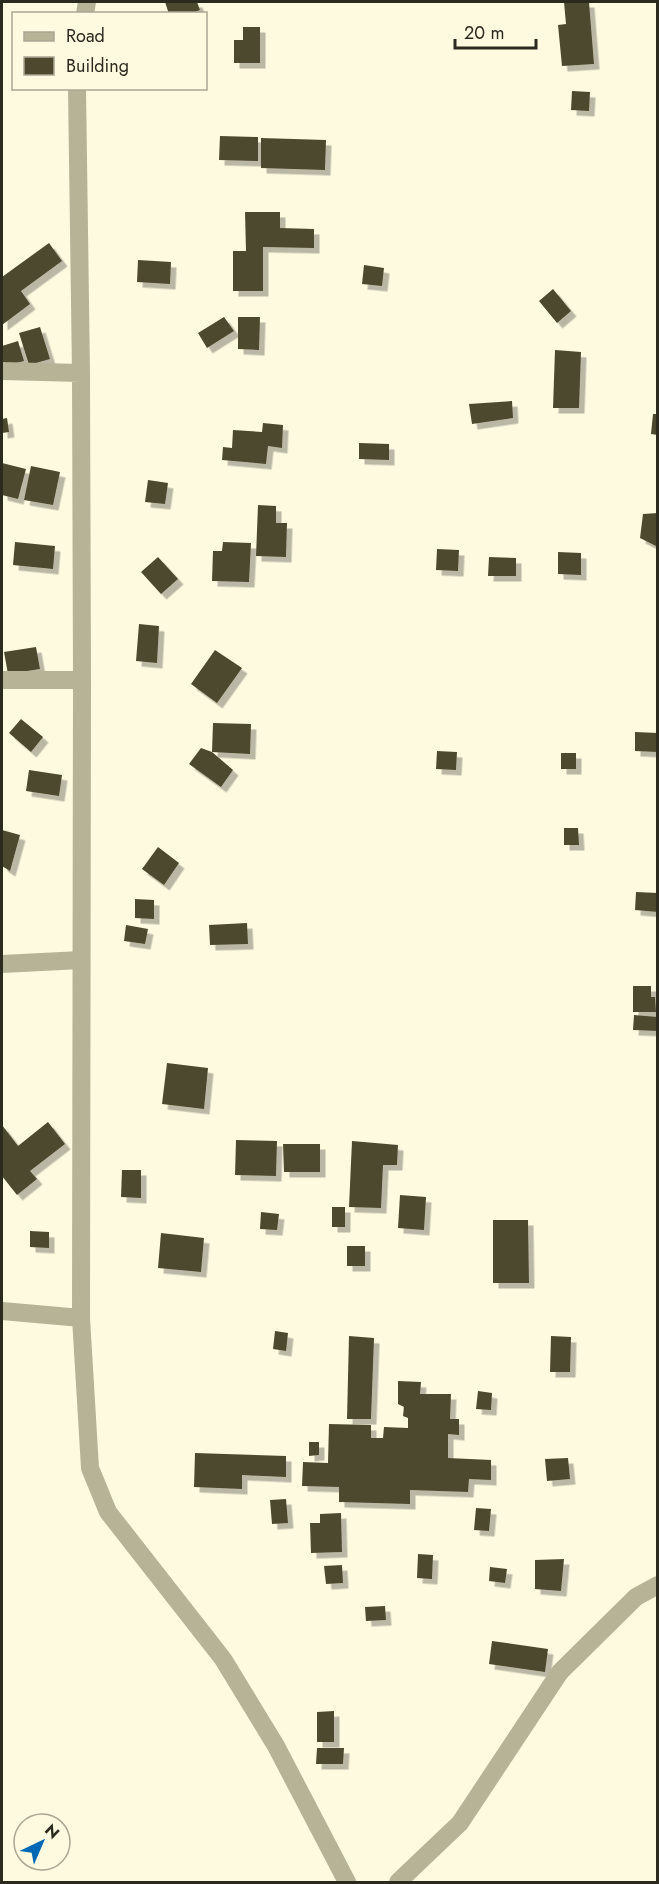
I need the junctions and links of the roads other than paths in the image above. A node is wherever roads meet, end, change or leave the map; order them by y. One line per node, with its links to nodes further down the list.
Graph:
1 (77, 90): 3 (street)
2 (2, 371): 3 (street)
3 (81, 373): 5 (street)
4 (2, 680): 5 (street)
5 (82, 680): 6 (street)
6 (81, 960): 7 (street); 9 (street)
7 (2, 964)
8 (2, 1311): 9 (street)
9 (81, 1318): 11 (street)
10 (657, 1585): 12 (street)
11 (348, 1882)
12 (398, 1882)

